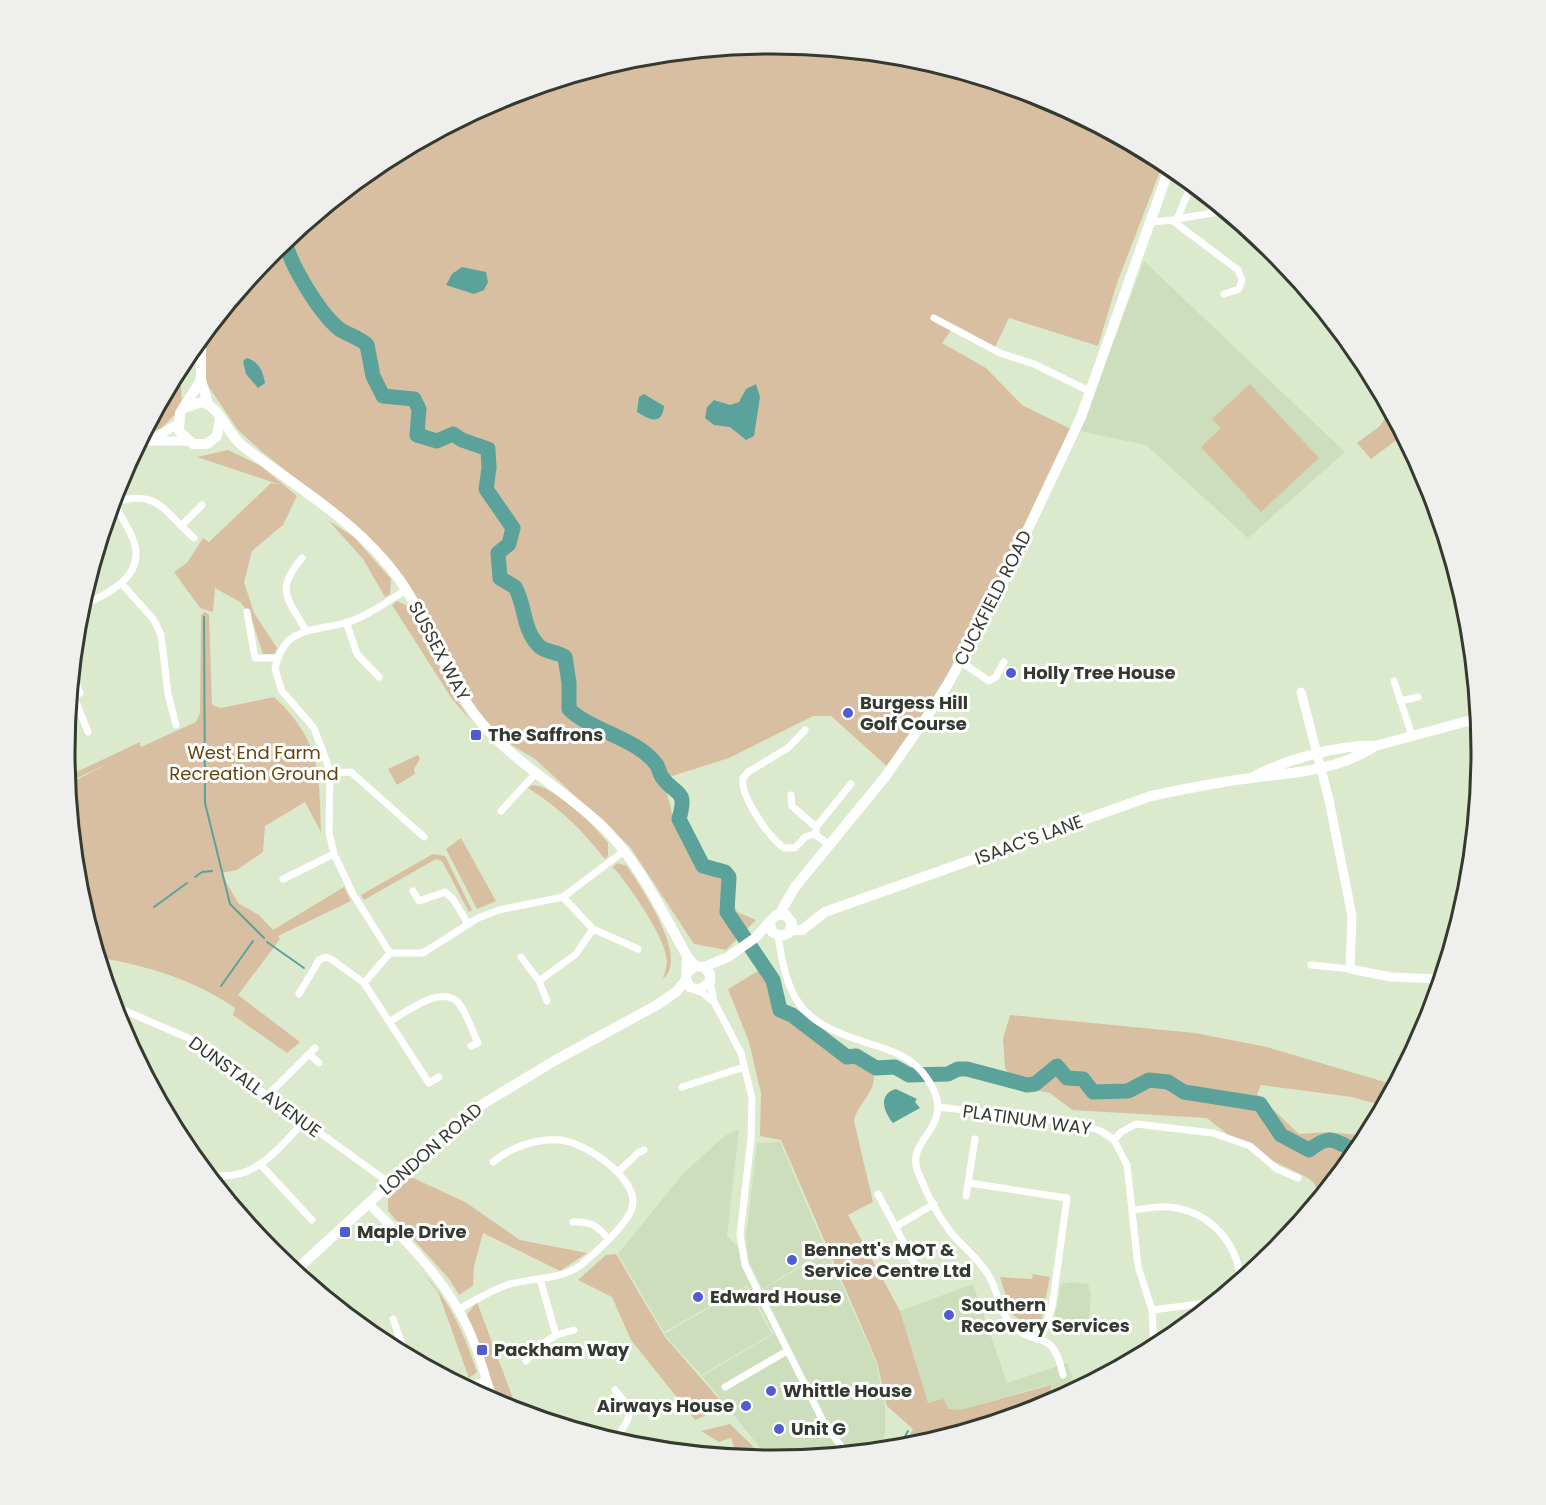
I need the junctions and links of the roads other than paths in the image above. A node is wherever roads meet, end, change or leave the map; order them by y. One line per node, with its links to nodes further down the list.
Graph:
1 (1167, 176): 5 (main road)
2 (1188, 191): 4 (street)
3 (1216, 213): 4 (street)
4 (1175, 220): 5 (street); 6 (street)
5 (1151, 222): 10 (main road, CUCKFIELD ROAD)
6 (1224, 294)
7 (934, 318): 10 (street)
8 (201, 352): 9 (main road)
9 (201, 380): 11 (main road); 12 (main road)
10 (1091, 392): 32 (main road, CUCKFIELD ROAD)
11 (208, 404): 12 (main road); 13 (main road)
12 (184, 408): 14 (main road)
13 (220, 418): 17 (main road); 18 (main road, SUSSEX WAY)
14 (178, 424): 15 (street); 16 (main road)
15 (150, 440): 16 (street)
16 (187, 441): 17 (main road)
17 (213, 441): 18 (main road, SUSSEX WAY)
18 (242, 446): 26 (main road, SUSSEX WAY)
19 (123, 498): 22 (street)
20 (202, 505): 22 (street)
21 (118, 513): 25 (street)
22 (181, 526): 23 (street)
23 (194, 538)
24 (302, 558): 30 (street)
25 (121, 583): 27 (street); 41 (street)
26 (406, 590): 29 (street); 49 (main road, SUSSEX WAY)
27 (91, 602)
28 (247, 612): 31 (street)
29 (346, 622): 30 (street); 34 (street)
30 (305, 629): 31 (street)
31 (277, 658): 48 (street)
32 (960, 661): 33 (street); 56 (main road, CUCKFIELD ROAD)
33 (1004, 662)
34 (379, 677)
35 (1394, 681): 38 (street)
36 (1301, 692): 46 (street)
37 (1418, 697): 38 (street)
38 (1400, 701): 44 (street)
39 (76, 708): 43 (street)
40 (1471, 720): 44 (main road, ISAAC'S LANE)
41 (176, 725)
42 (805, 730): 54 (street)
43 (88, 732)
44 (1413, 736): 45 (main road, ISAAC'S LANE)
45 (1375, 746): 46 (main road, ISAAC'S LANE); 47 (main road, ISAAC'S LANE)
46 (1316, 756): 47 (street); 50 (main road, ISAAC'S LANE)
47 (1319, 767): 50 (main road, ISAAC'S LANE); 70 (street)
48 (330, 772): 55 (street); 58 (street)
49 (536, 773): 53 (street); 57 (main road, SUSSEX WAY)
50 (1252, 778): 63 (main road, ISAAC'S LANE)
51 (851, 784): 54 (street)
52 (791, 795): 54 (street)
53 (501, 811)
54 (816, 831): 56 (street)
55 (424, 837)
56 (830, 845): 63 (main road, CUCKFIELD ROAD)
57 (624, 851): 61 (street); 71 (main road, SUSSEX WAY)
58 (334, 854): 59 (street); 66 (street)
59 (283, 879)
60 (413, 891): 62 (street)
61 (563, 897): 62 (street); 64 (street)
62 (468, 924): 66 (street)
63 (782, 926): 68 (main road, LONDON ROAD); 89 (street)
64 (593, 930): 65 (street); 74 (street)
65 (638, 949)
66 (390, 953): 75 (street)
67 (521, 957): 74 (street)
68 (728, 957): 71 (main road, LONDON ROAD); 73 (main road, LONDON ROAD)
69 (1311, 965): 70 (street)
70 (1350, 969): 72 (street)
71 (694, 977): 73 (main road); 73 (main road, LONDON ROAD); 78 (street); 100 (main road, LONDON ROAD)
72 (1433, 979)
73 (710, 980): 78 (street)
74 (539, 981): 77 (street)
75 (364, 983): 76 (street); 80 (street)
76 (299, 994)
77 (547, 1001)
78 (714, 1002): 85 (street)
79 (124, 1010): 88 (street, DUNSTALL AVENUE)
80 (389, 1022): 81 (street); 86 (street)
81 (471, 1046)
82 (315, 1047): 83 (street)
83 (309, 1054): 84 (street); 88 (street)
84 (319, 1063)
85 (744, 1066): 87 (street); 123 (street)
86 (439, 1077)
87 (682, 1087)
88 (267, 1096): 90 (street, DUNSTALL AVENUE)
89 (938, 1107): 92 (street, PLATINUM WAY); 104 (street)
90 (303, 1123): 95 (street); 100 (street, DUNSTALL AVENUE)
91 (975, 1139): 99 (street)
92 (1114, 1140): 98 (street); 105 (street, PLATINUM WAY)
93 (644, 1150): 96 (street)
94 (493, 1162): 96 (street)
95 (260, 1164): 97 (street); 106 (street)
96 (618, 1172): 109 (street)
97 (218, 1177)
98 (1298, 1178)
99 (969, 1183): 102 (street); 120 (street)
100 (391, 1184): 103 (main road, LONDON ROAD)
101 (878, 1194): 108 (street)
102 (966, 1196)
103 (369, 1204): 110 (main road, LONDON ROAD); 115 (street)
104 (934, 1204): 108 (street); 120 (street)
105 (1132, 1210): 112 (street); 116 (street, PLATINUM WAY)
106 (312, 1220)
107 (573, 1222): 109 (street)
108 (895, 1227): 111 (street)
109 (608, 1238): 113 (street)
110 (300, 1266)
111 (918, 1270)
112 (1239, 1273)
113 (540, 1279): 115 (street); 119 (street)
114 (1202, 1304): 116 (street)
115 (458, 1310): 126 (street)
116 (1152, 1310): 121 (street, PLATINUM WAY)
117 (393, 1319): 122 (street)
118 (574, 1330): 119 (street)
119 (556, 1335): 124 (street)
120 (1041, 1338): 125 (street)
121 (1153, 1338)
122 (401, 1343)
123 (787, 1350): 128 (street); 131 (street)
124 (526, 1361)
125 (1063, 1375)
126 (486, 1380): 127 (street); 130 (street)
127 (474, 1384)
128 (725, 1387)
129 (615, 1390): 133 (street)
130 (490, 1391)
131 (825, 1425): 132 (street); 134 (street)
132 (813, 1432)
133 (619, 1434)
134 (841, 1446)

